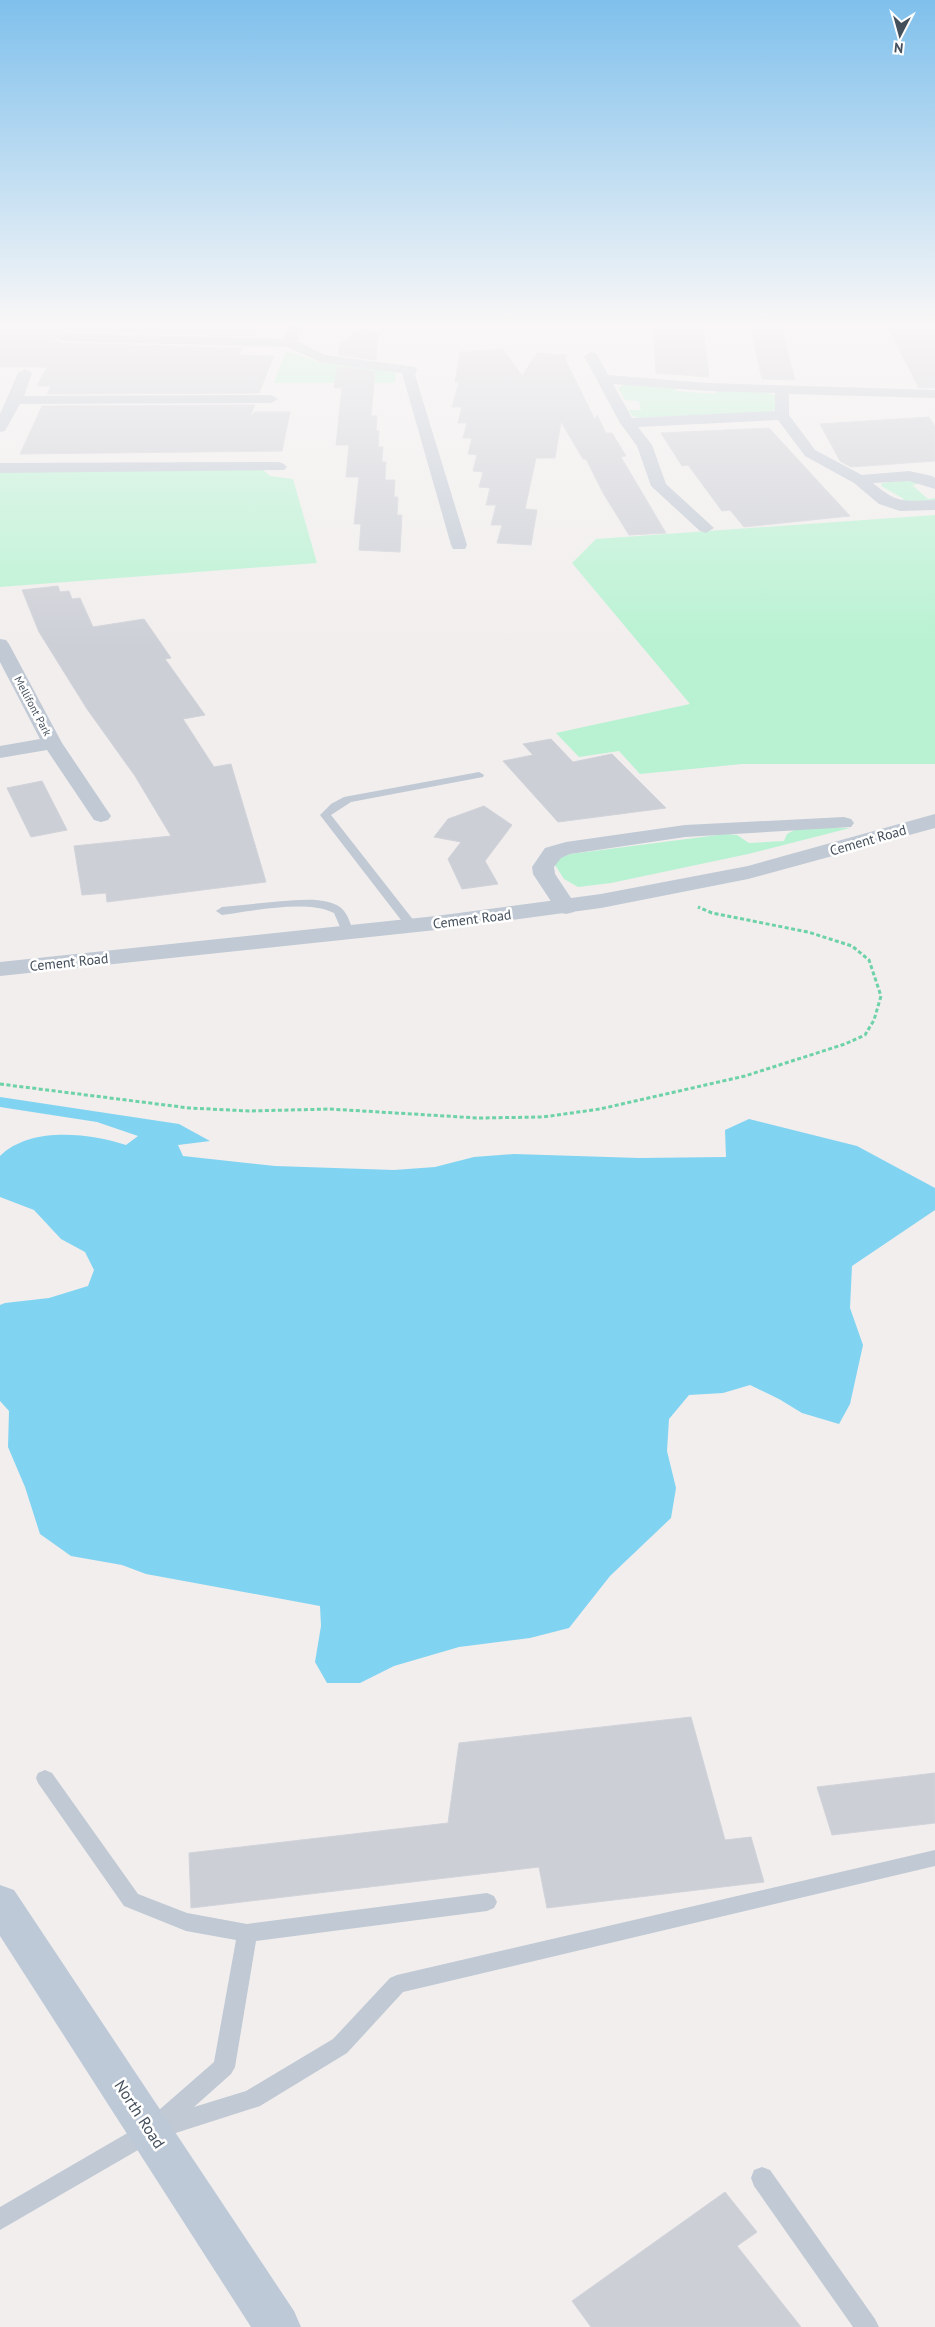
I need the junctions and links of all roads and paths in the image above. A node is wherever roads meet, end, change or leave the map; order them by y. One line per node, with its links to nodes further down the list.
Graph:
1 (424, 430): 10 (street)
2 (632, 430): 9 (street)
3 (793, 430): 6 (street)
4 (279, 467): 5 (street)
5 (0, 468)
6 (860, 480): 7 (street); 8 (street)
7 (935, 484)
8 (935, 506)
9 (706, 528)
10 (459, 545)
11 (0, 644): 12 (street, Mellifont Park)
12 (52, 742): 13 (street, Mellifont Park); 15 (street, Mellifont Park)
13 (0, 752)
14 (479, 775): 21 (lane)
15 (101, 816)
16 (935, 821): 18 (street, Cement Road)
17 (844, 824): 19 (street)
18 (668, 889): 19 (street, Cement Road); 24 (path)
19 (566, 907): 21 (street, Cement Road)
20 (222, 911): 22 (lane)
21 (412, 926): 22 (street, Cement Road)
22 (348, 933): 23 (street, Cement Road)
23 (0, 969)
24 (0, 1084)
25 (46, 1778): 29 (lane)
26 (935, 1858): 30 (lane)
27 (0, 1902): 30 (main road, North Road)
28 (487, 1902): 29 (lane)
29 (247, 1932): 30 (lane)
30 (151, 2131): 32 (lane); 33 (main road, North Road)
31 (762, 2178): 34 (lane)
32 (0, 2219)
33 (278, 2327)
34 (867, 2327)

